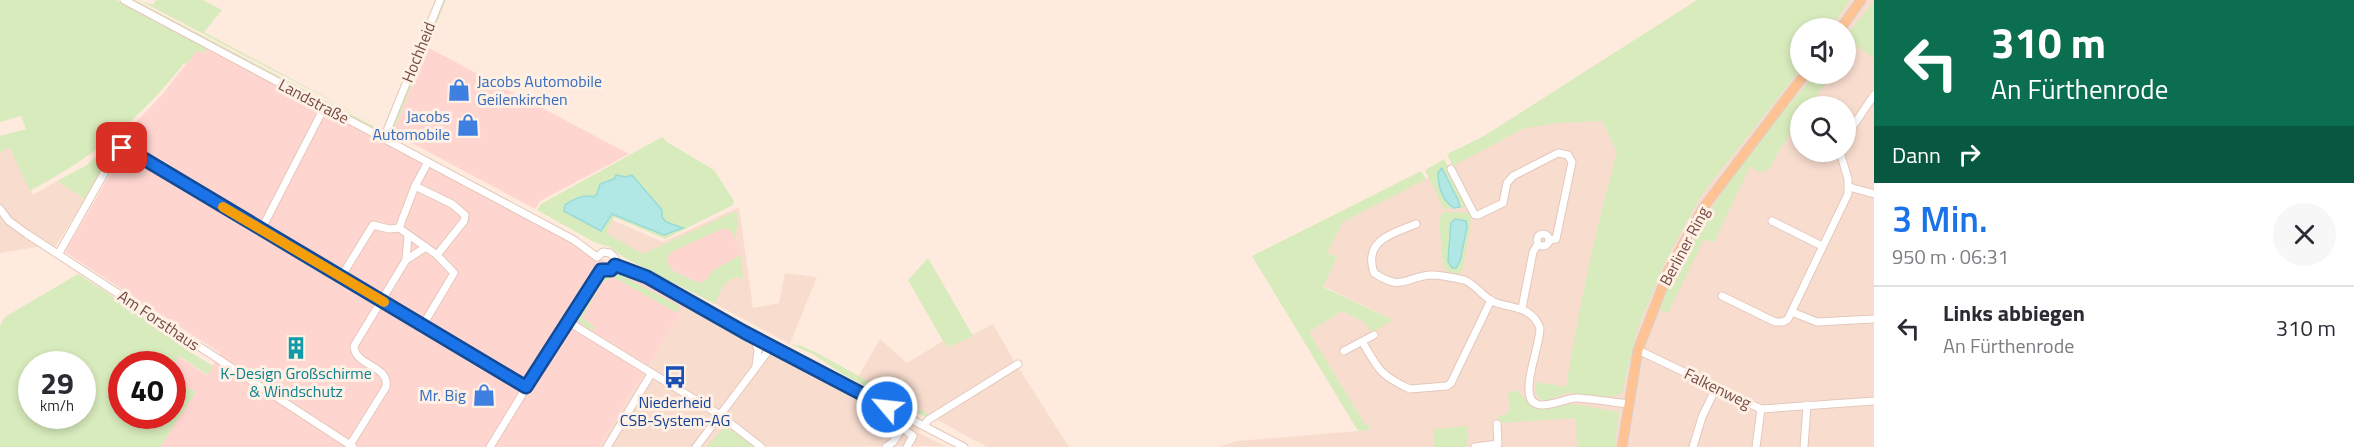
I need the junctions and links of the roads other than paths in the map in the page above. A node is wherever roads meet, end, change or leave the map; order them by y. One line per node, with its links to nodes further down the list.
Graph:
1 (124, 0): 7 (street, Landstraße)
2 (440, 0): 9 (street, Hochheid)
3 (1861, 0): 4 (main road)
4 (1848, 18)
5 (1797, 84): 43 (main road, Berliner Ring)
6 (1874, 95): 8 (street)
7 (325, 106): 9 (street, Landstraße); 20 (street)
8 (1856, 122)
9 (384, 138): 10 (street, Landstraße)
10 (428, 162): 13 (street); 26 (street, Landstraße)
11 (1843, 162): 14 (street)
12 (1451, 169): 34 (street)
13 (415, 186): 19 (street); 25 (street)
14 (1849, 187): 15 (street); 22 (street)
15 (1874, 194)
16 (0, 208): 24 (street, Am Forsthaus)
17 (1772, 221): 22 (street)
18 (1416, 224): 33 (street)
19 (399, 228): 21 (street); 30 (street)
20 (261, 230): 24 (street); 30 (street)
21 (408, 235): 23 (street); 27 (street)
22 (1822, 246): 35 (street)
23 (426, 247): 25 (street); 27 (street)
24 (59, 253): 57 (street, Am Forsthaus)
25 (437, 255): 38 (street)
26 (597, 257): 28 (street, Landstraße); 29 (street)
27 (406, 260): 32 (street)
28 (615, 265): 29 (street); 40 (street, Landstraße)
29 (601, 270): 37 (street)
30 (341, 277): 32 (street)
31 (1722, 296): 35 (street)
32 (381, 300): 38 (street); 57 (street)
33 (1491, 300): 34 (street); 41 (street)
34 (1522, 308): 51 (street)
35 (1792, 312): 36 (street)
36 (1874, 319)
37 (567, 321): 47 (street); 48 (street)
38 (423, 326): 48 (street)
39 (1374, 335): 41 (street)
40 (754, 337): 42 (street, Landstraße); 46 (street)
41 (1363, 343): 44 (street)
42 (772, 346): 46 (street); 56 (street, Landstraße)
43 (1638, 350): 49 (street, Falkenweg); 51 (main road, Berliner Ring)
44 (1344, 351)
45 (1018, 364): 56 (street)
46 (756, 367): 54 (street)
47 (651, 374): 54 (street); 60 (street)
48 (526, 387): 59 (street)
49 (1716, 388): 53 (street, Falkenweg); 67 (street)
50 (1874, 401): 52 (street, Falkenweg)
51 (1628, 404): 66 (main road, Berliner Ring)
52 (1808, 405): 53 (street, Falkenweg); 69 (street)
53 (1761, 409): 68 (street)
54 (720, 415): 61 (street); 62 (street)
55 (1497, 424): 65 (street)
56 (924, 426): 64 (street, Landstraße)
57 (351, 446)
58 (890, 446): 63 (street)
59 (490, 447)
60 (606, 447)
61 (696, 447)
62 (761, 447)
63 (907, 447)
64 (964, 447)
65 (1475, 447)
66 (1622, 447)
67 (1693, 447)
68 (1756, 447)
69 (1804, 447)

